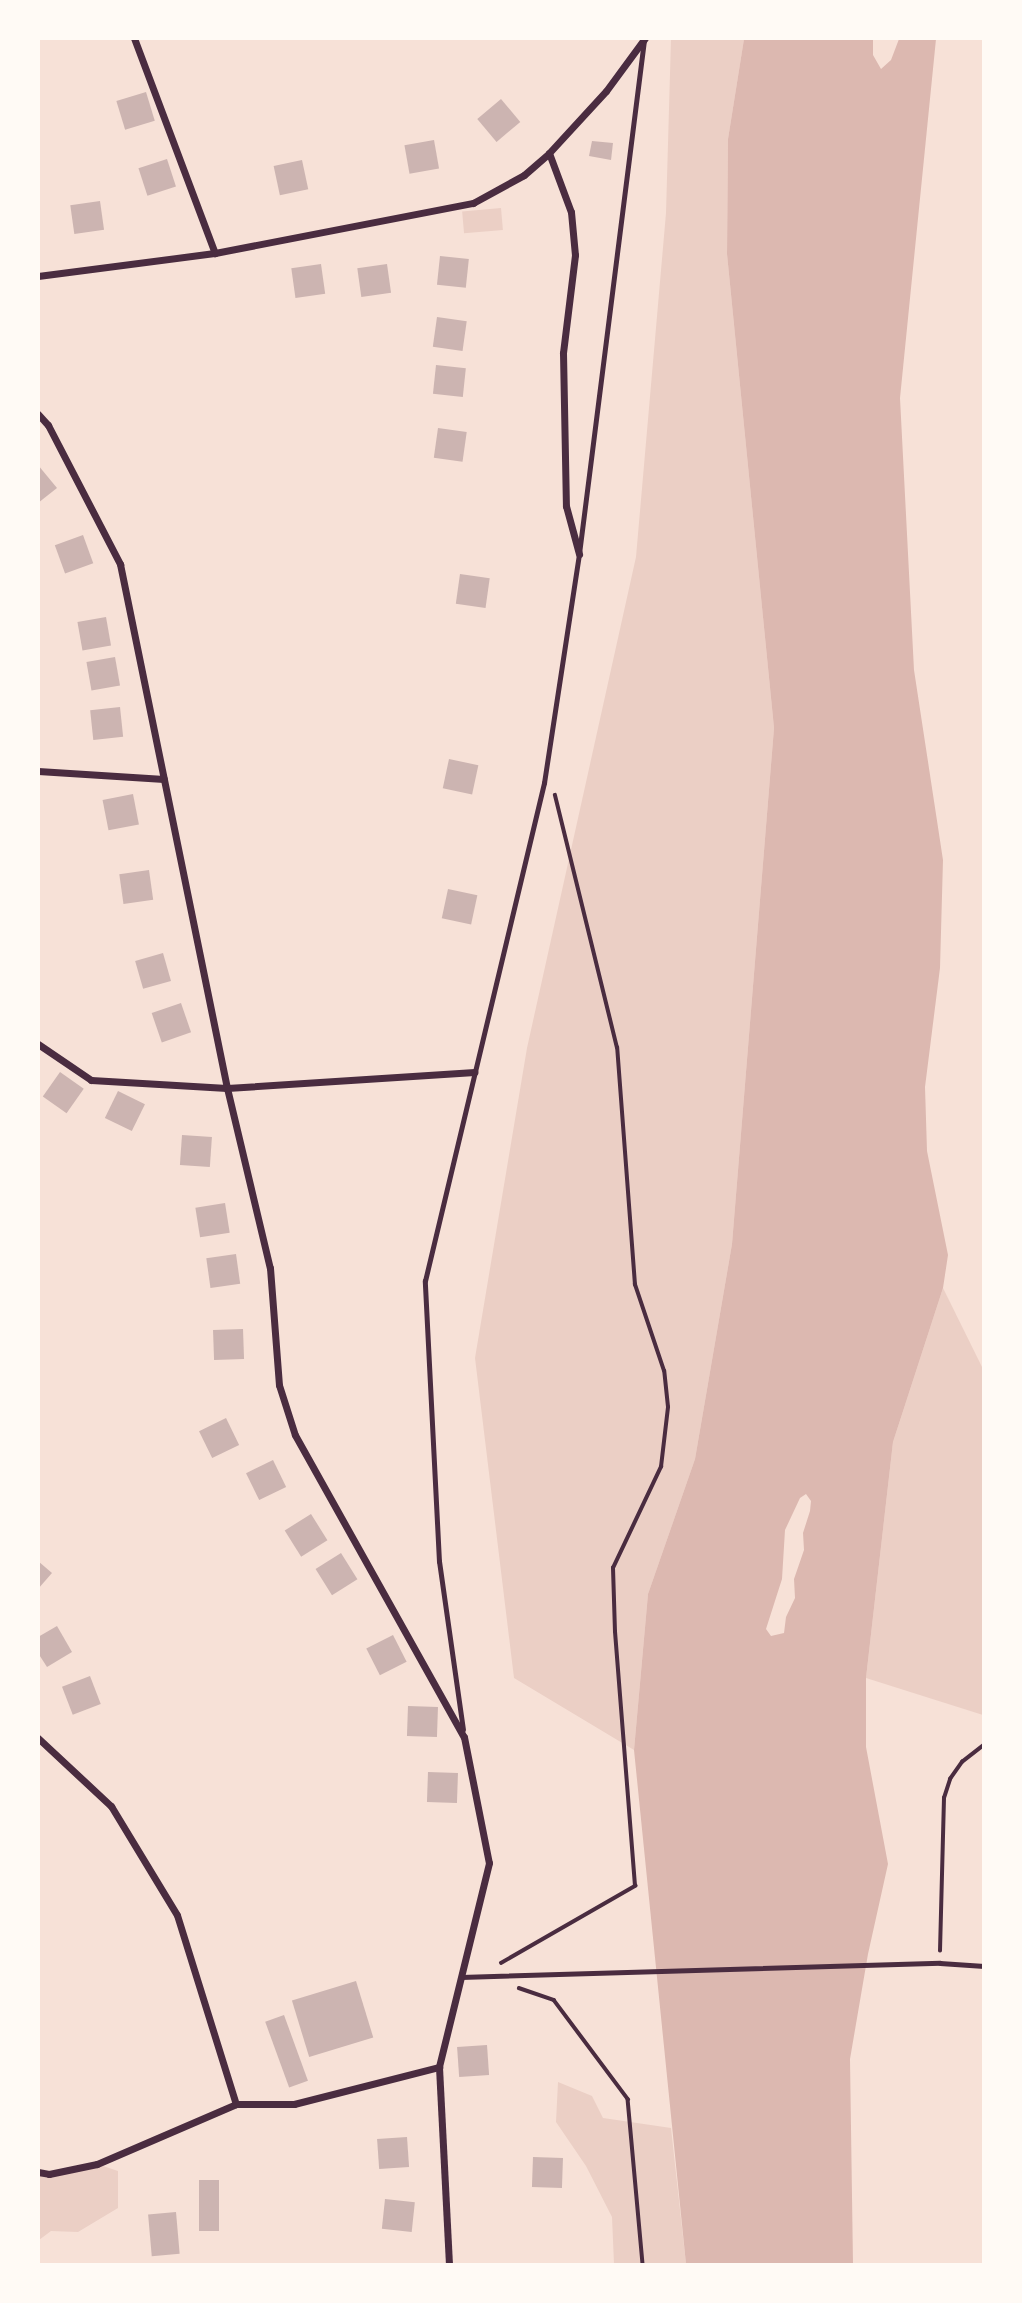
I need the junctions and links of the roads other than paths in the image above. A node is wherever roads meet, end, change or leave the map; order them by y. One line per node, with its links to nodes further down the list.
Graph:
1 (134, 38): 4 (street)
2 (645, 39): 3 (street); 7 (lane)
3 (550, 153): 4 (street); 7 (street)
4 (215, 253): 5 (street)
5 (38, 276)
6 (38, 414): 9 (street)
7 (579, 555): 11 (lane)
8 (38, 771): 9 (street)
9 (164, 779): 12 (street)
10 (38, 1044): 12 (street)
11 (474, 1072): 12 (street); 13 (lane)
12 (227, 1088): 13 (street)
13 (464, 1737): 16 (street)
14 (38, 1738): 18 (street)
15 (984, 1966): 16 (lane)
16 (461, 1977): 17 (street)
17 (439, 2067): 18 (street); 20 (street)
18 (236, 2104): 19 (street)
19 (38, 2172)
20 (449, 2264)

